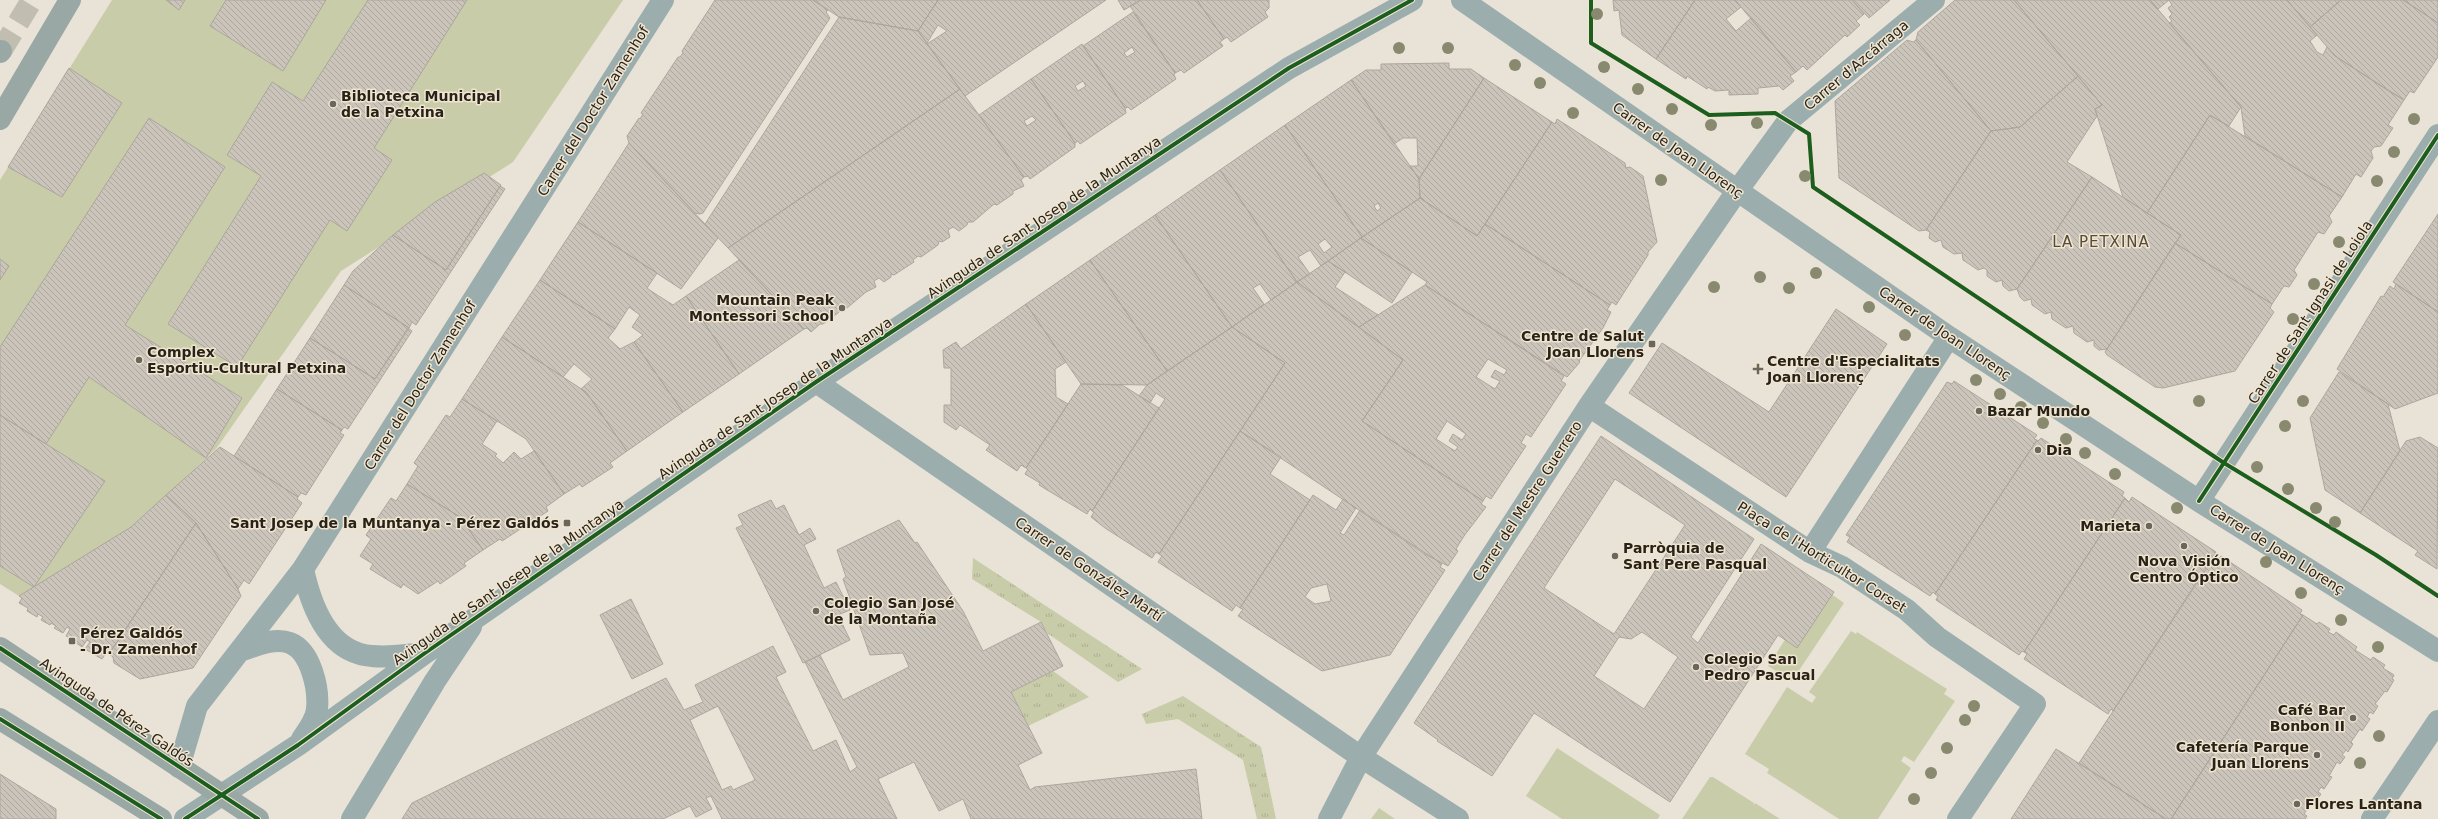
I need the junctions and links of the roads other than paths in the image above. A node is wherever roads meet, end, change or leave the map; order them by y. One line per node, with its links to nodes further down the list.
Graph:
1 (70, 0): 6 (main road)
2 (663, 0): 14 (street, Carrer del Doctor Zamenhof)
3 (1412, 0): 10 (street, Avinguda de Sant Josep de la Muntanya)
4 (1462, 0): 8 (street, Carrer de Joan Llorenç)
5 (1934, 0): 8 (street, Carrer d'Azcárraga)
6 (0, 119)
7 (2438, 135): 12 (street, Carrer de Sant Ignasi de Loiola)
8 (1737, 190): 9 (street, Carrer de Joan Llorenç); 11 (street, Carrer del Mestre Guerrero)
9 (1948, 337): 12 (street, Carrer de Joan Llorenç); 13 (street)
10 (816, 382): 15 (street, Avinguda de Sant Josep de la Muntanya); 23 (street, Carrer de González Martí)
11 (1589, 406): 13 (street, Plaça de l'Horticultor Corset); 23 (street, Carrer del Mestre Guerrero)
12 (2199, 500): 17 (street, Carrer de Joan Llorenç)
13 (1810, 552): 32 (street, Plaça de l'Horticultor Corset)
14 (303, 570): 18 (street, Carrer del Doctor Zamenhof); 19 (street, Avinguda de Sant Josep de la Muntanya)
15 (483, 612): 19 (street, Avinguda de Sant Josep de la Muntanya); 29 (street, Avinguda de Sant Josep de la Muntanya)
16 (0, 648): 24 (main road, Avinguda de Pérez Galdós)
17 (2438, 651)
18 (240, 652): 22 (street, Avinguda de Sant Josep de la Muntanya); 24 (street, Carrer del Doctor Zamenhof)
19 (425, 653): 22 (street, Avinguda de Sant Josep de la Muntanya)
20 (0, 719): 26 (main road)
21 (2438, 721): 33 (street)
22 (298, 745): 25 (street, Avinguda de Sant Josep de la Muntanya)
23 (1361, 757): 30 (street, Carrer del Mestre Guerrero); 31 (street)
24 (179, 767): 25 (main road, Avinguda de Pérez Galdós)
25 (223, 795): 27 (street); 28 (main road, Avinguda de Pérez Galdós)
26 (161, 819)
27 (185, 819)
28 (258, 819)
29 (352, 819)
30 (1329, 819)
31 (1458, 819)
32 (1958, 819)
33 (2372, 819)

